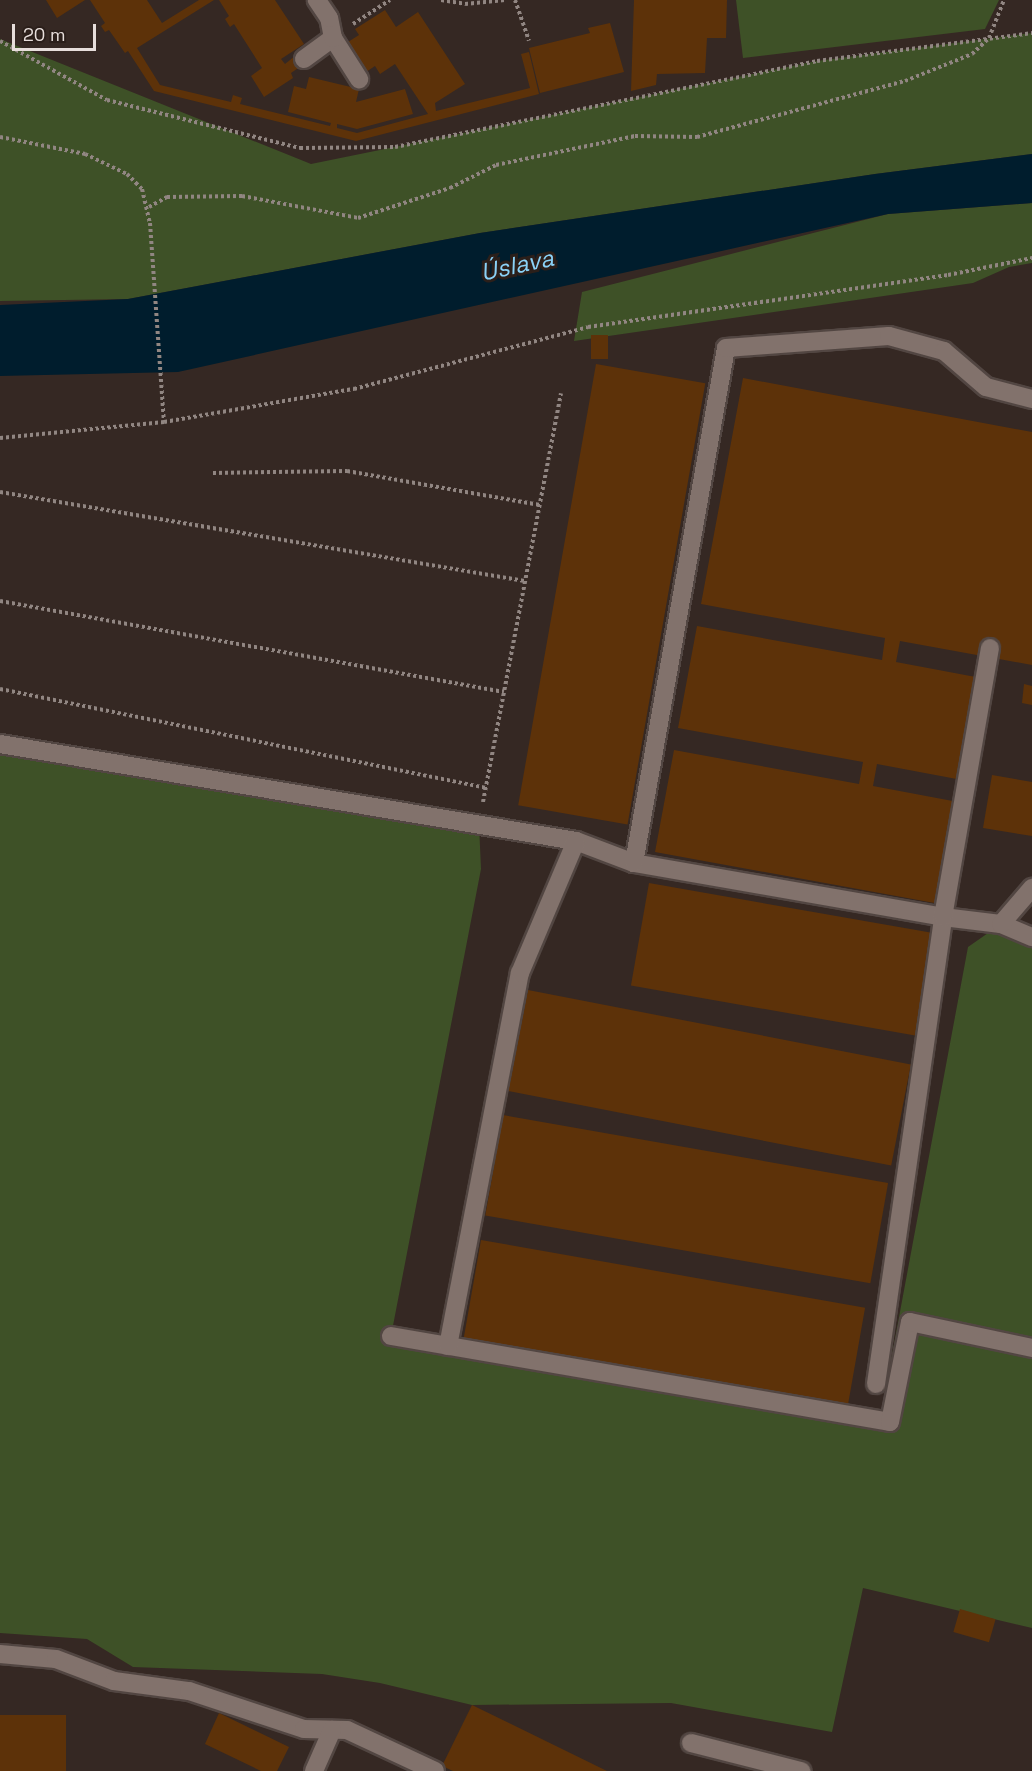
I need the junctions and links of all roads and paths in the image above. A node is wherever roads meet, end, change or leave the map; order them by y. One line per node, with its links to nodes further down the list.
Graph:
1 (317, 0): 8 (street)
2 (390, 0): 8 (path)
3 (441, 0): 4 (path)
4 (505, 0)
5 (515, 0): 11 (path)
6 (1004, 0): 9 (path)
7 (1032, 33): 9 (path)
8 (333, 38): 12 (street); 13 (street)
9 (989, 38): 10 (path); 15 (path)
10 (0, 41)
11 (529, 41)
12 (304, 59)
13 (359, 80)
14 (0, 137): 15 (path)
15 (149, 207): 19 (path)
16 (1032, 258): 19 (path)
17 (561, 393): 23 (path)
18 (1032, 399): 33 (street)
19 (164, 422): 20 (path)
20 (0, 438)
21 (213, 473): 23 (path)
22 (0, 492): 24 (path)
23 (540, 505): 24 (path)
24 (525, 581): 28 (path)
25 (0, 601): 28 (path)
26 (990, 648): 35 (street)
27 (0, 690): 30 (path)
28 (504, 692): 30 (path)
29 (0, 744): 31 (street)
30 (486, 788): 31 (path)
31 (479, 824): 32 (street)
32 (576, 841): 33 (street); 39 (street)
33 (634, 863): 35 (street)
34 (1032, 888): 36 (street)
35 (943, 917): 36 (street); 41 (street)
36 (1001, 924): 37 (street)
37 (1032, 937)
38 (391, 1336): 39 (street)
39 (448, 1346): 40 (street)
40 (1032, 1348)
41 (876, 1384)
42 (0, 1654): 43 (street)
43 (332, 1730): 45 (street); 46 (street)
44 (691, 1743): 47 (street)
45 (314, 1771)
46 (435, 1771)
47 (801, 1771)

